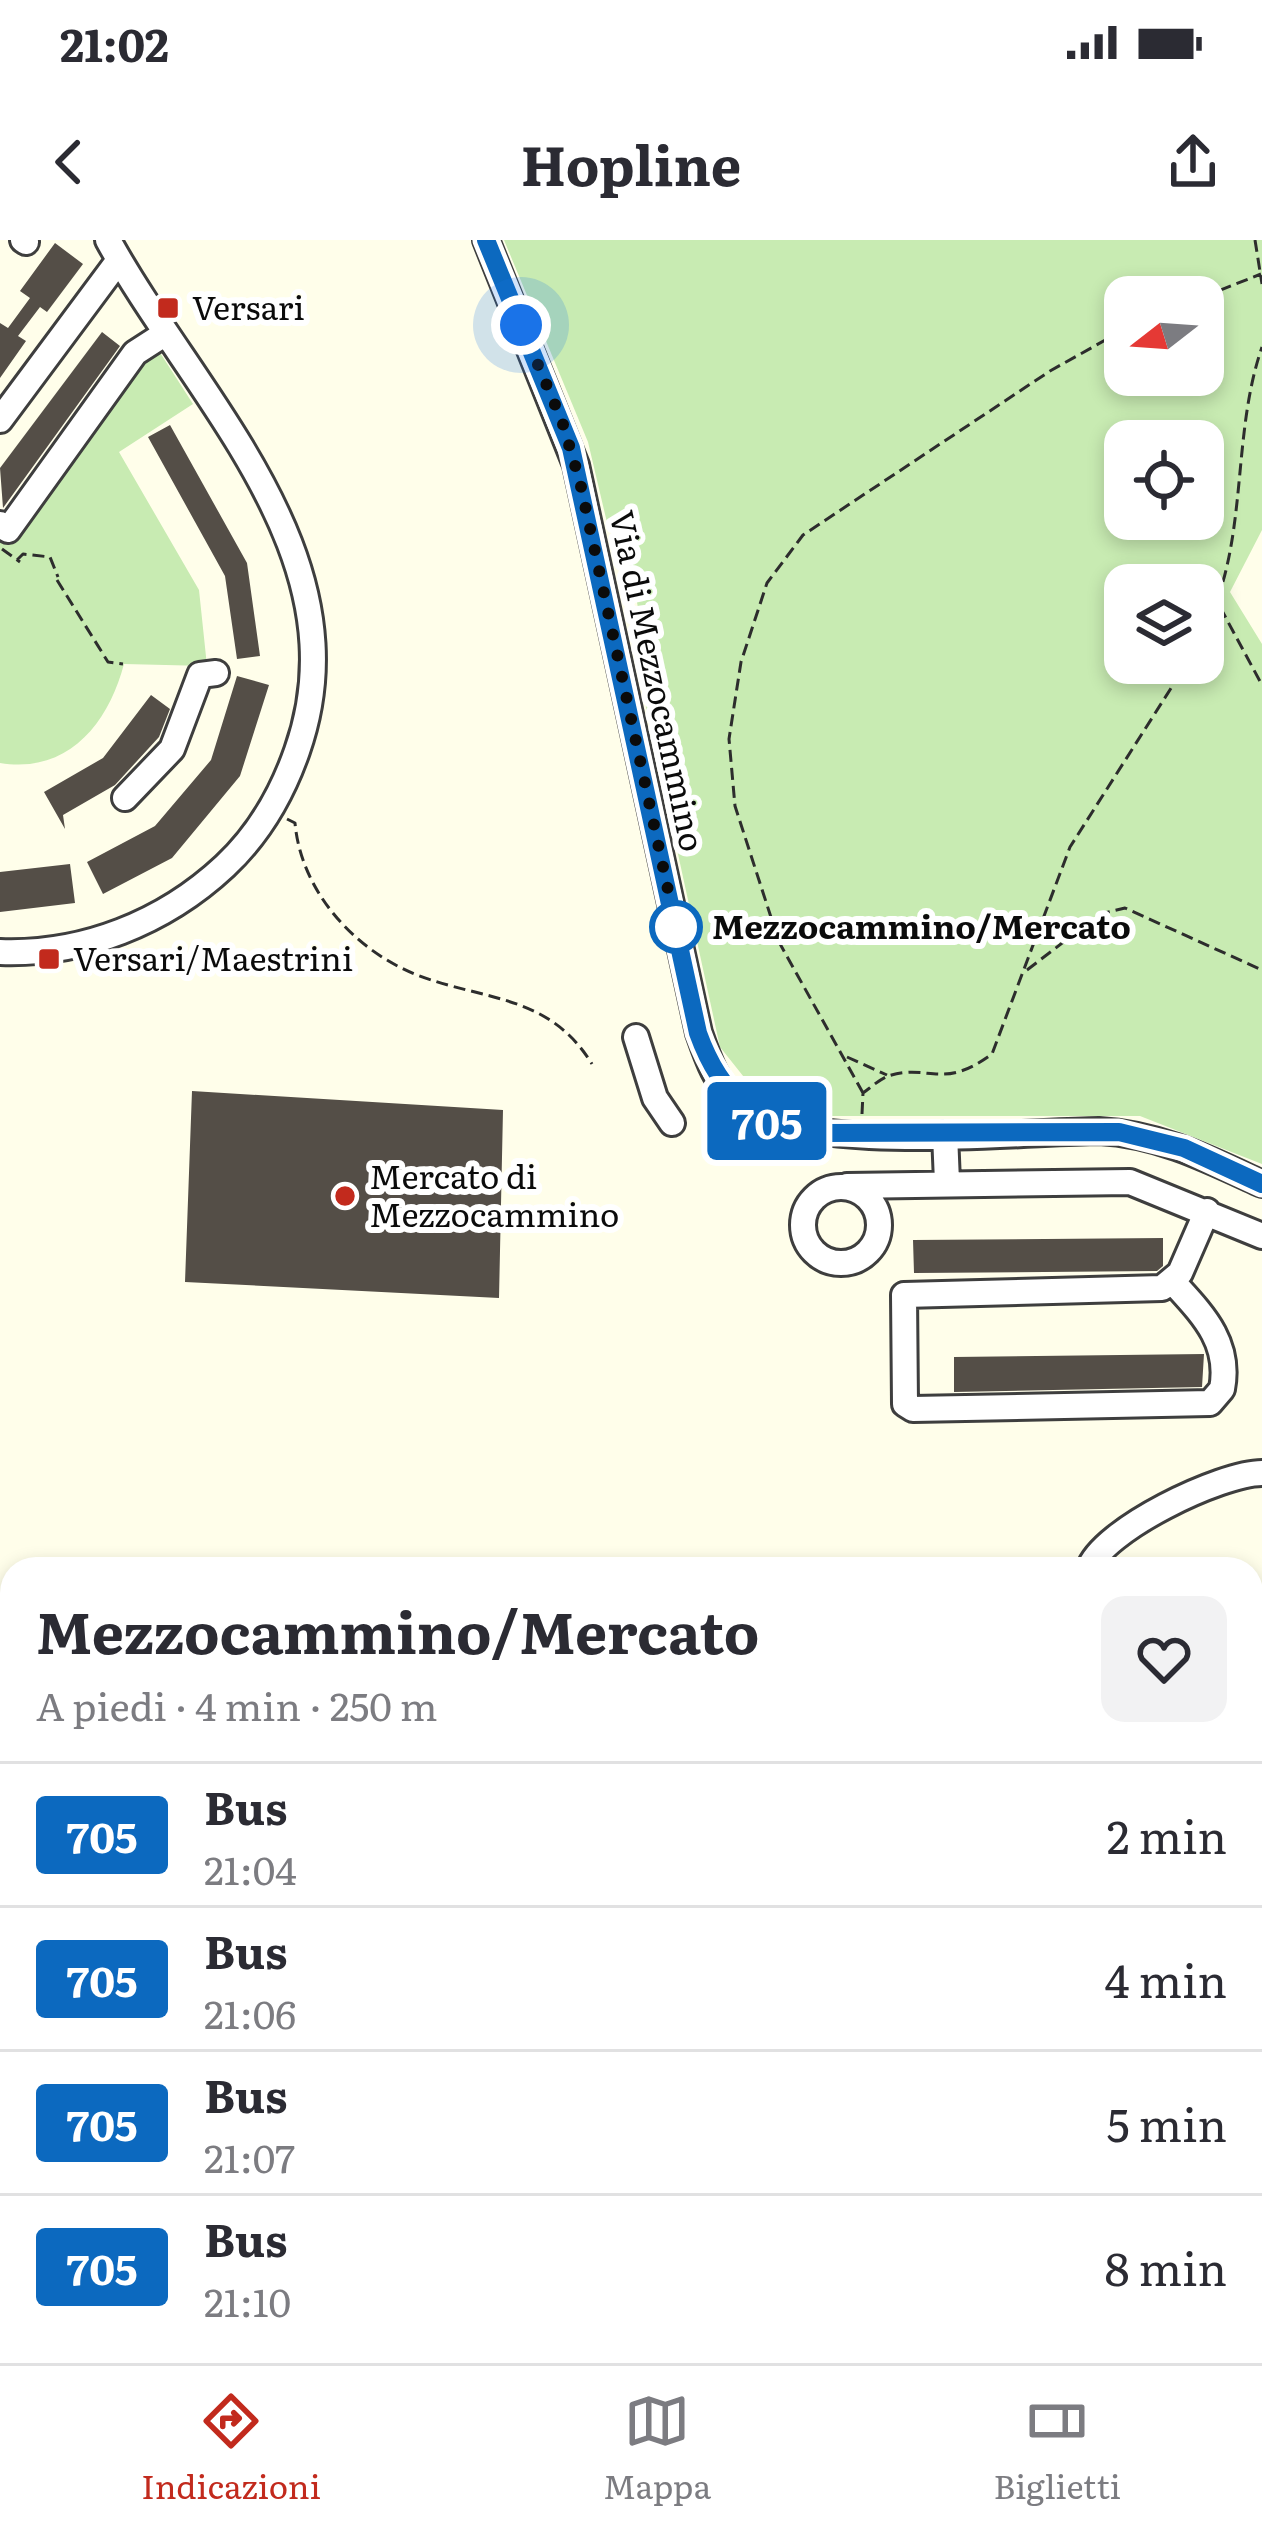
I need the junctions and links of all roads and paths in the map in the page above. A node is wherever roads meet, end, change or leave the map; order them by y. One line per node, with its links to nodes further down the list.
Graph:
1 (486, 240): 30 (street, Via di Mezzocammino)
2 (1255, 240): 4 (path)
3 (114, 250): 7 (street); 10 (street)
4 (1261, 274): 5 (path); 6 (path)
5 (1262, 284)
6 (1224, 289)
7 (166, 333): 11 (street); 21 (street)
8 (1104, 341): 25 (path)
9 (1262, 347): 13 (path)
10 (0, 420)
11 (0, 524)
12 (0, 548): 15 (path)
13 (1224, 574)
14 (1224, 615): 18 (path)
15 (123, 664)
16 (216, 673): 19 (street)
17 (1174, 684): 22 (path)
18 (1262, 685)
19 (125, 798)
20 (295, 824): 26 (path)
21 (0, 952)
22 (1027, 970): 23 (path); 27 (path)
23 (1262, 970)
24 (636, 1037): 29 (street)
25 (845, 1057): 27 (path); 28 (path)
26 (592, 1064)
27 (889, 1076): 28 (path)
28 (863, 1093): 30 (path)
29 (673, 1123)
30 (861, 1134): 31 (street, Via di Mezzocammino)
31 (945, 1134): 32 (street); 34 (street, Via di Mezzocammino)
32 (947, 1182): 33 (street); 37 (street)
33 (918, 1183): 35 (street); 38 (street)
34 (1262, 1184)
35 (848, 1186): 38 (street); 38 (street)
36 (1262, 1208): 39 (street)
37 (1207, 1211): 39 (street); 40 (street)
38 (879, 1231)
39 (1257, 1234)
40 (1173, 1282): 40 (street)
41 (1262, 1473): 42 (street)
42 (1094, 1557)

